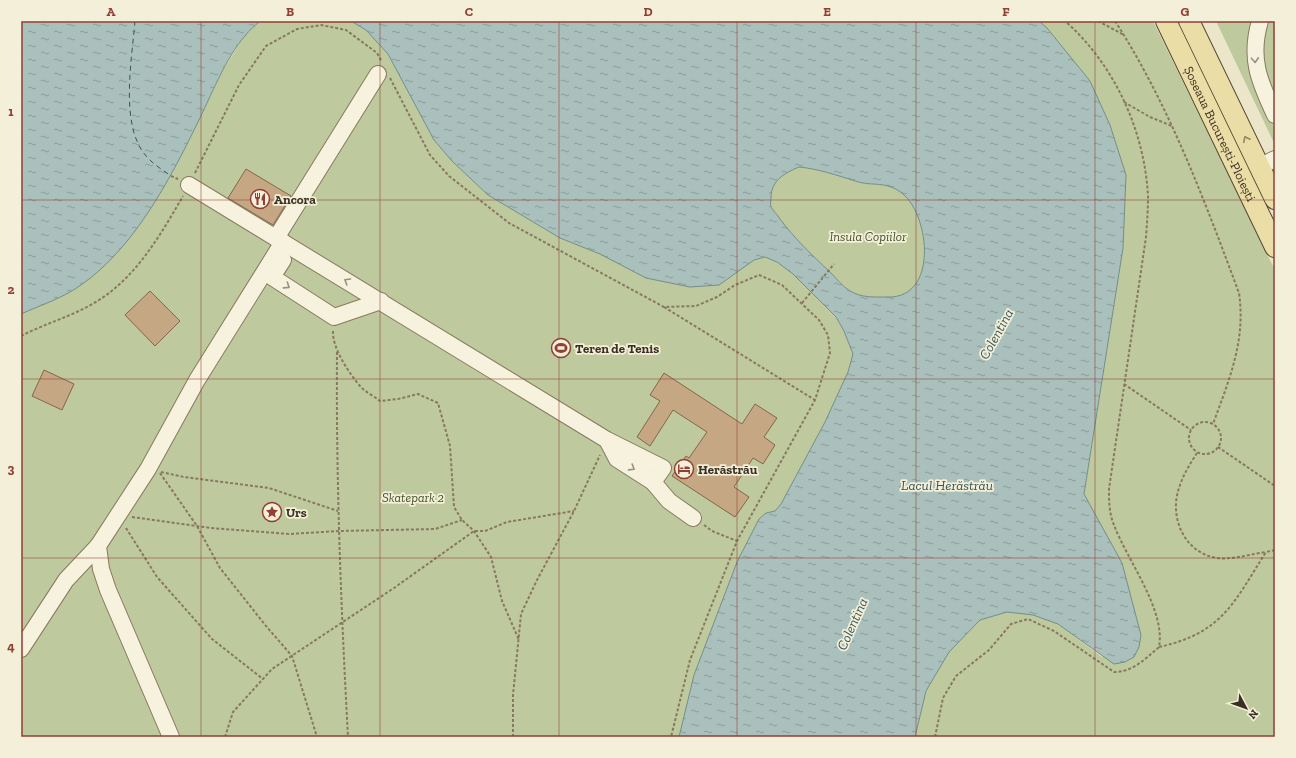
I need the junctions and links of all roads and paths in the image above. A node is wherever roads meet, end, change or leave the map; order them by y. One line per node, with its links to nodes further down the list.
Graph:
1 (1065, 21): 11 (path)
2 (1098, 21): 8 (path)
3 (1115, 21): 8 (path)
4 (1166, 21): 18 (main road, Șoseaua București-Ploiești)
5 (1189, 21): 10 (main road, Șoseaua București-Ploiești)
6 (1198, 21): 10 (main road)
7 (1260, 21): 12 (lane, one-way to 12)
8 (1124, 35): 13 (path)
9 (383, 71): 15 (path); 17 (lane); 22 (path)
10 (1221, 87): 14 (main road, Șoseaua București-Ploiești, one-way to 10)
11 (1124, 102): 13 (path); 26 (path)
12 (1275, 115)
13 (1173, 126): 28 (path)
14 (1267, 163): 16 (main road, Șoseaua București-Ploiești)
15 (189, 185): 17 (lane); 24 (path)
16 (1274, 195)
17 (284, 242): 20 (lane, one-way to 17); 23 (lane, one-way to 23); 36 (lane)
18 (1275, 247)
19 (834, 264): 21 (path)
20 (381, 301): 23 (lane); 30 (lane)
21 (802, 303): 22 (path); 27 (path)
22 (664, 307): 27 (path)
23 (334, 317): 25 (path)
24 (21, 336)
25 (336, 351): 34 (path); 38 (path)
26 (1124, 384): 29 (path); 48 (path)
27 (815, 400): 42 (path)
28 (1213, 424): 29 (path); 31 (path)
29 (1191, 430): 32 (path)
30 (607, 440): 35 (path); 37 (lane)
31 (1218, 447): 32 (path); 33 (path)
32 (1197, 453): 45 (path)
33 (1275, 486)
34 (338, 511): 39 (path); 40 (path)
35 (574, 511): 41 (path); 47 (path)
36 (117, 515): 39 (path); 43 (lane); 51 (path)
37 (693, 518): 42 (path)
38 (462, 520): 40 (path); 41 (path)
39 (197, 526): 40 (path); 50 (path)
40 (339, 530): 46 (path)
41 (474, 531): 46 (path); 47 (path)
42 (737, 541): 57 (path)
43 (98, 546): 49 (lane); 52 (lane)
44 (1275, 550): 45 (path)
45 (1266, 552): 48 (path)
46 (342, 624): 50 (path); 55 (path)
47 (518, 640): 56 (path)
48 (1159, 647): 58 (path)
49 (21, 649)
50 (292, 656): 51 (path); 54 (path)
51 (264, 679): 53 (path)
52 (171, 737)
53 (224, 737)
54 (317, 737)
55 (348, 737)
56 (513, 737)
57 (671, 737)
58 (935, 737)

